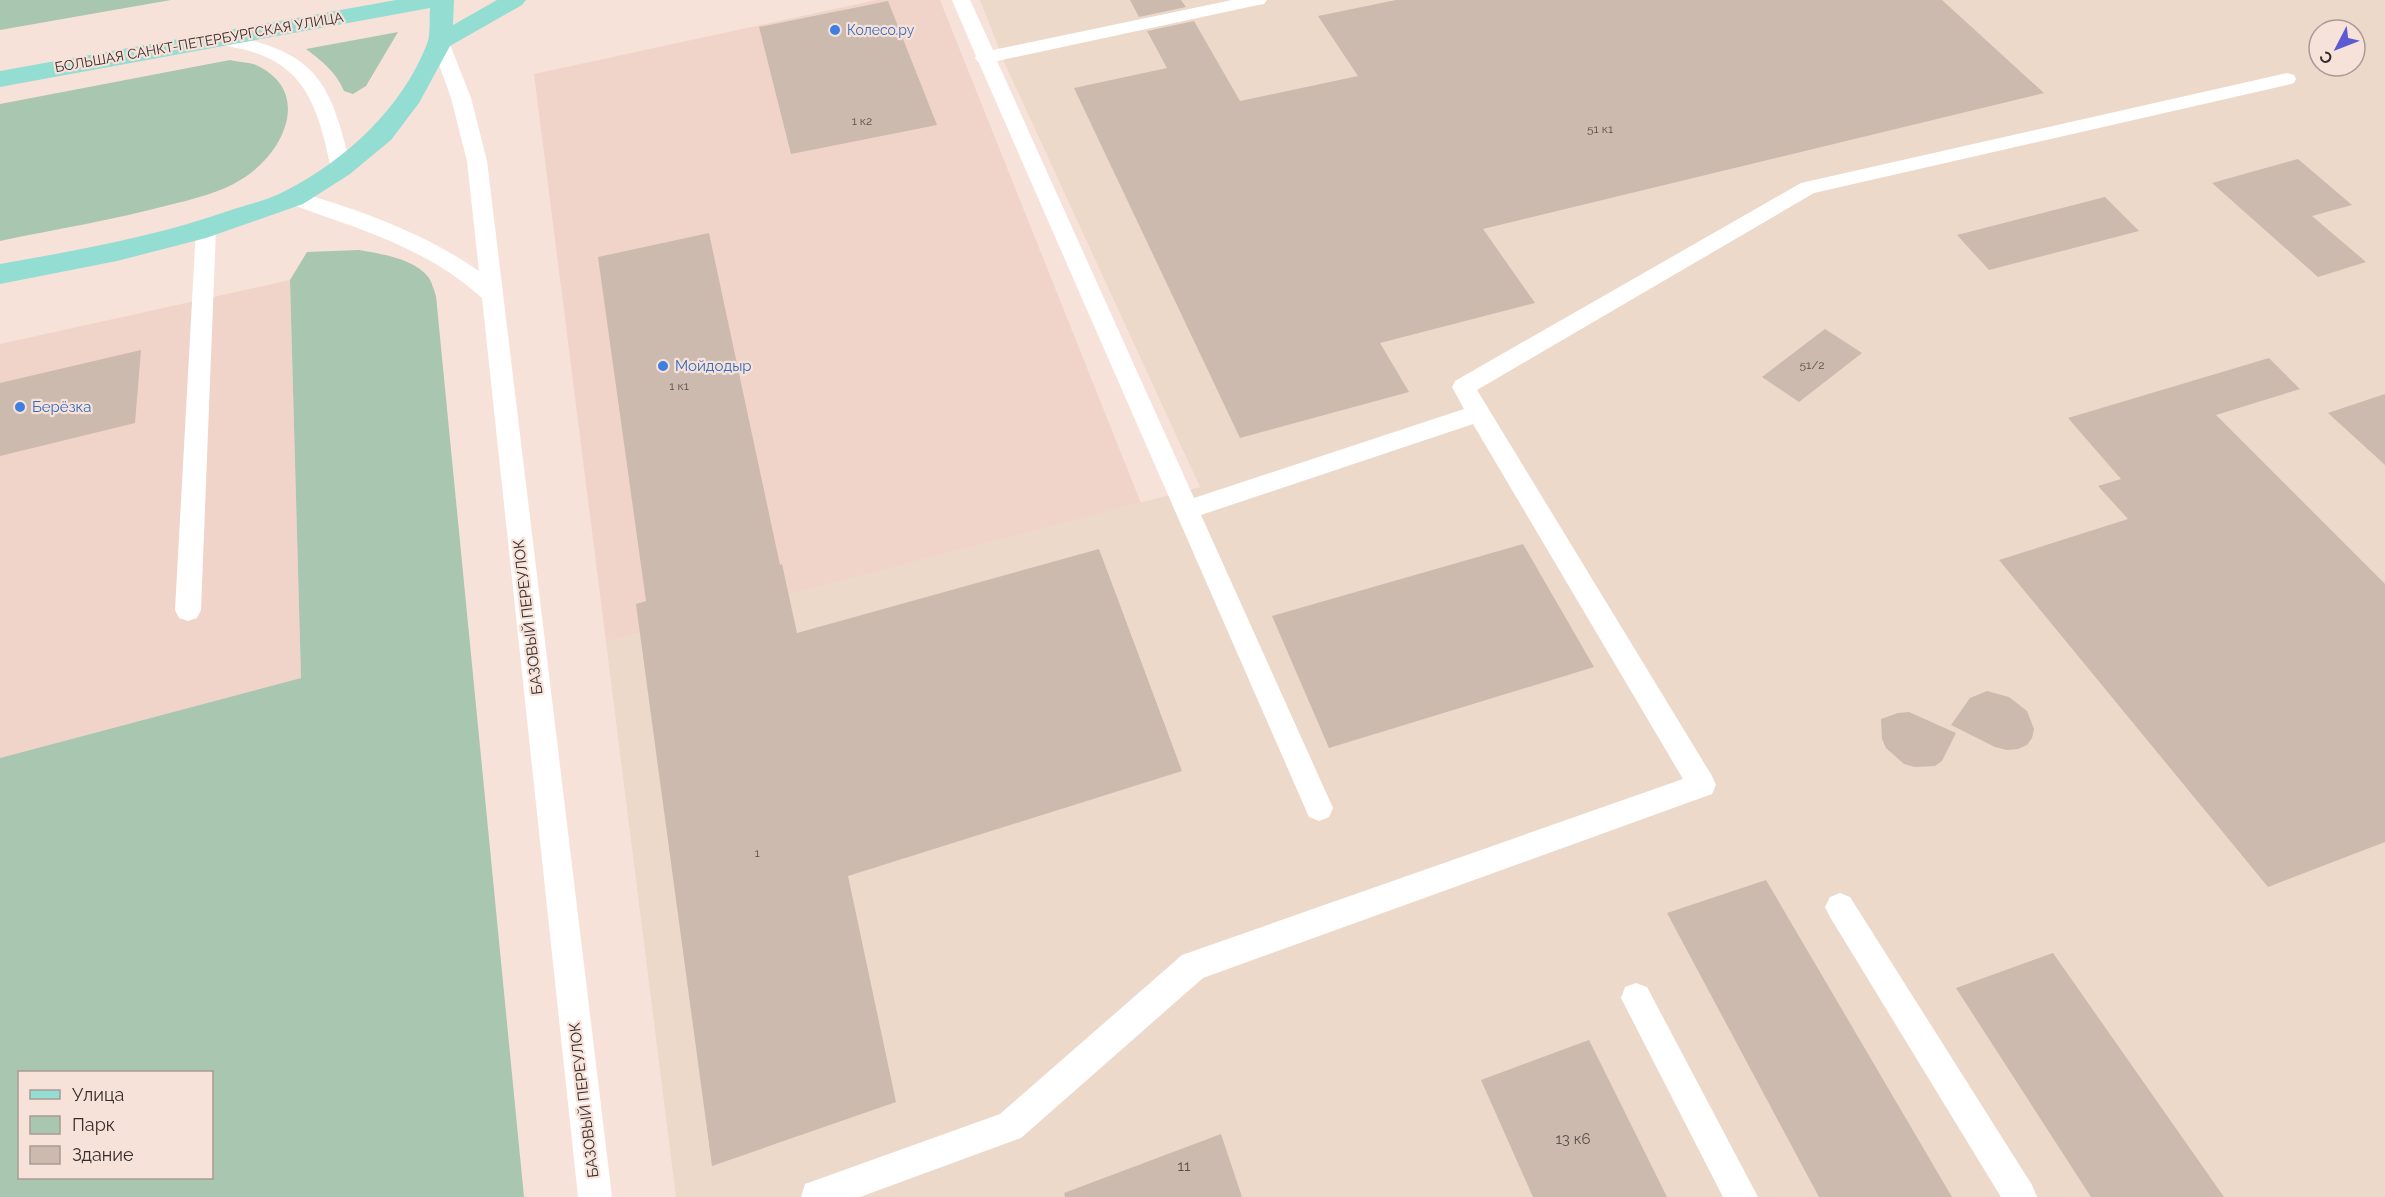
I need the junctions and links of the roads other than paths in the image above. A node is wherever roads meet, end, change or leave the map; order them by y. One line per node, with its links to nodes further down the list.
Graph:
1 (434, 0): 6 (main road, БОЛЬШАЯ САНКТ-ПЕТЕРБУРГСКАЯ УЛИЦА)
2 (442, 0): 7 (main road)
3 (514, 0): 7 (main road)
4 (961, 0): 8 (lane)
5 (1258, 0): 8 (lane)
6 (219, 39): 9 (main road, БОЛЬШАЯ САНКТ-ПЕТЕРБУРГСКАЯ УЛИЦА); 11 (lane)
7 (440, 42): 11 (main road); 15 (lane, БАЗОВЫЙ ПЕРЕУЛОК)
8 (984, 58): 17 (lane)
9 (0, 79)
10 (2287, 79): 16 (lane)
11 (341, 168): 12 (main road)
12 (294, 198): 13 (main road); 15 (lane)
13 (206, 229): 14 (main road); 18 (lane)
14 (0, 274)
15 (492, 295): 23 (lane, БАЗОВЫЙ ПЕРЕУЛОК)
16 (1479, 413): 17 (lane); 22 (lane)
17 (1186, 510): 19 (lane)
18 (188, 610)
19 (1319, 808)
20 (1840, 907): 25 (lane)
21 (1636, 998): 24 (lane)
22 (817, 1196)
23 (595, 1197)
24 (1741, 1197)
25 (2020, 1197)

